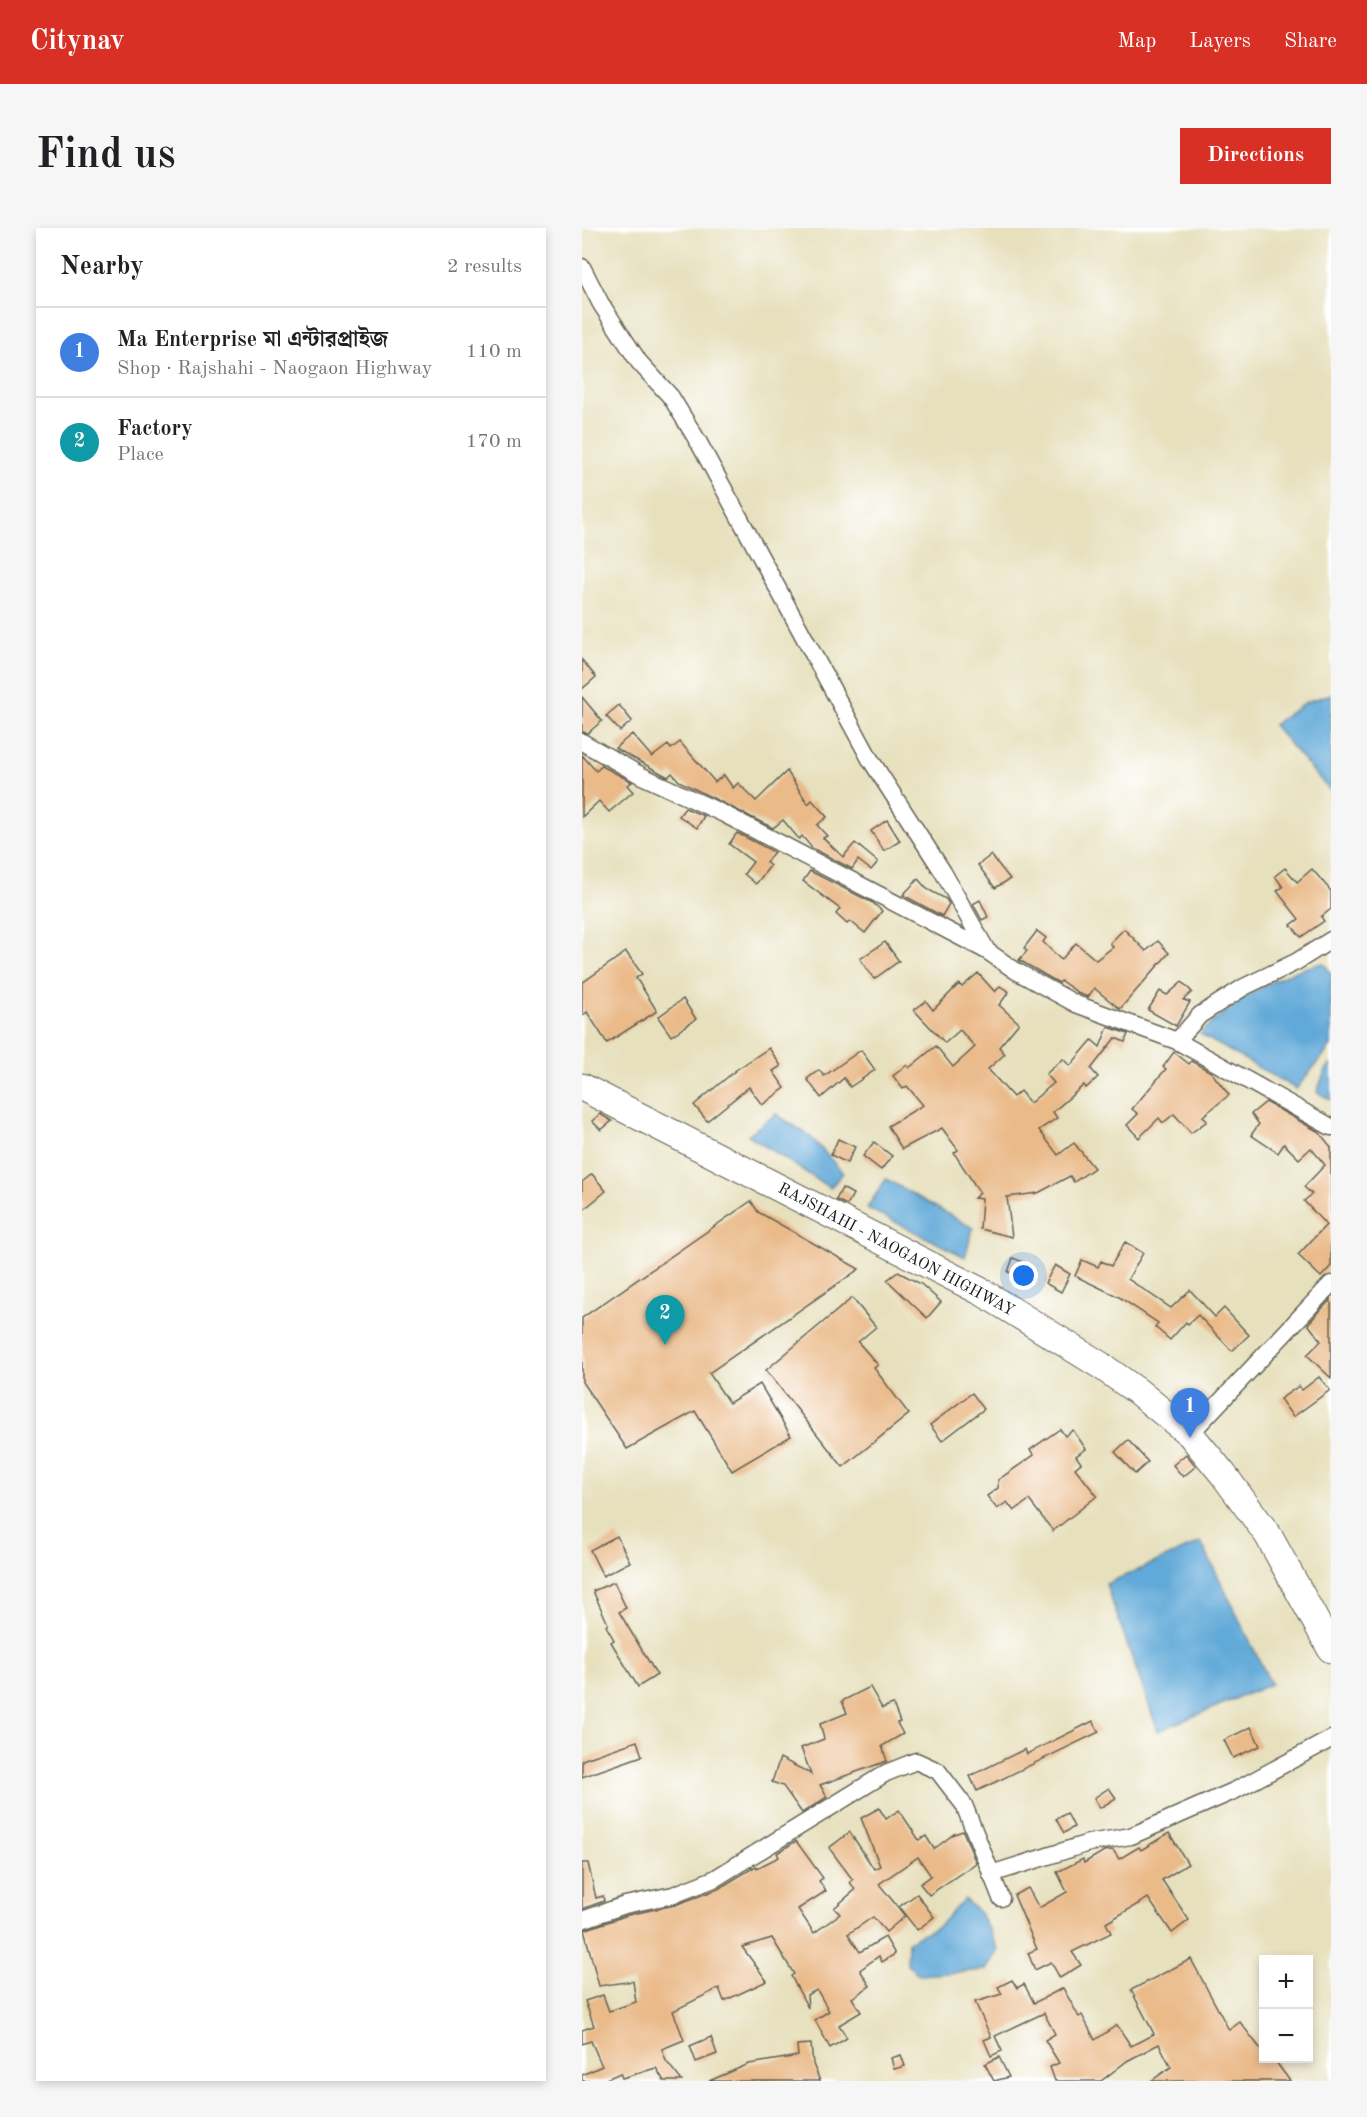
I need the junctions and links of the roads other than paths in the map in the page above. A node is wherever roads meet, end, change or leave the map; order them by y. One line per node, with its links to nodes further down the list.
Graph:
1 (582, 267): 4 (street)
2 (582, 742): 4 (street)
3 (1331, 940): 5 (street)
4 (987, 951): 5 (street)
5 (1177, 1041): 7 (street)
6 (582, 1087): 9 (main road, RAJSHAHI - NAOGAON HIGHWAY)
7 (1331, 1127)
8 (1331, 1284): 9 (street)
9 (1190, 1434): 10 (main road, RAJSHAHI - NAOGAON HIGHWAY)
10 (1331, 1649)
11 (1331, 1738): 12 (street)
12 (991, 1874): 13 (street); 14 (street)
13 (1000, 1898)
14 (582, 1920)

